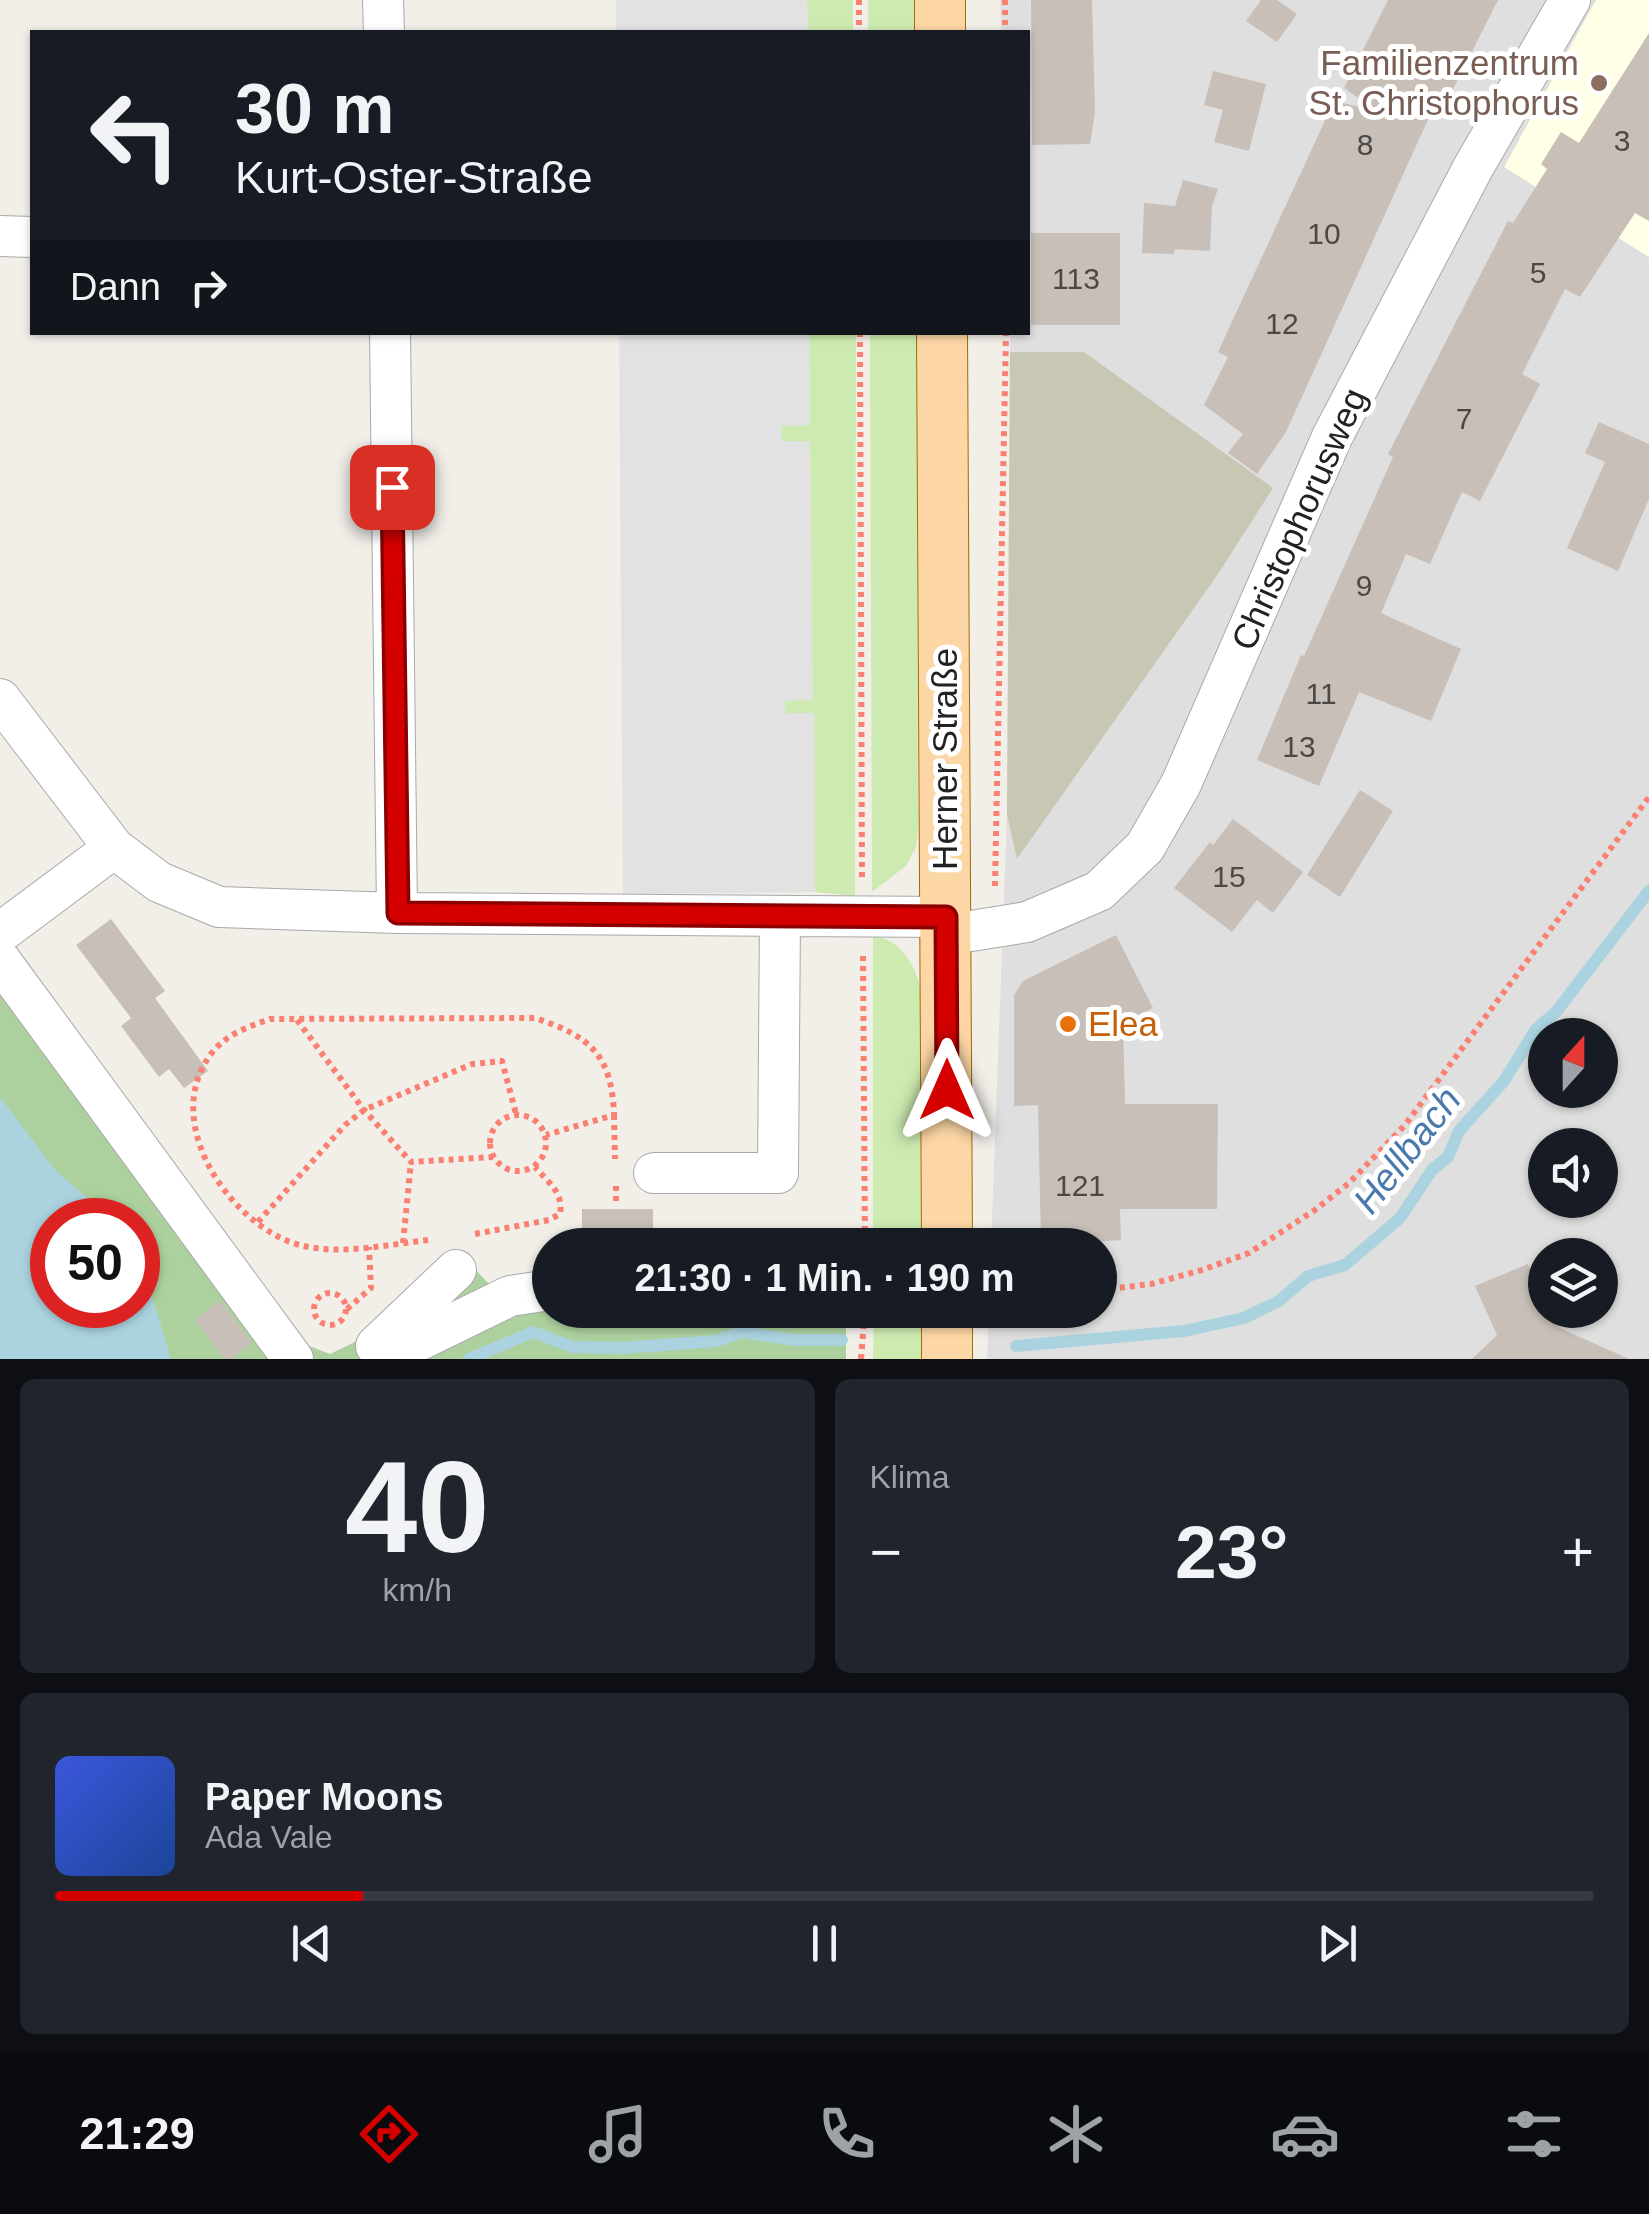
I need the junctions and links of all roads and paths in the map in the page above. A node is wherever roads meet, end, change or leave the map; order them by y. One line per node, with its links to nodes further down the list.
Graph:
1 (383, 0): 6 (street)
2 (859, 0): 7 (path)
3 (940, 0): 8 (main road)
4 (1004, 0): 9 (path)
5 (1570, 0): 23 (street, Christophorusweg)
6 (384, 30)
7 (859, 30)
8 (940, 30)
9 (1005, 30)
10 (0, 236): 11 (street)
11 (30, 236)
12 (390, 335): 19 (street)
13 (860, 335): 20 (path)
14 (942, 335): 22 (main road, Herner Straße)
15 (1006, 335): 23 (path)
16 (0, 699): 18 (street, Christophorusweg)
17 (1649, 797): 40 (path)
18 (114, 848): 19 (street, Christophorusweg); 24 (street)
19 (398, 913): 21 (street, Christophorusweg)
20 (862, 916): 21 (street, Christophorusweg); 22 (street, Christophorusweg); 35 (path)
21 (780, 917): 33 (street)
22 (946, 926): 23 (street, Christophorusweg); 36 (main road, Herner Straße)
23 (994, 926)
24 (0, 932)
25 (0, 960): 45 (street)
26 (296, 1019): 27 (path); 29 (path); 34 (path)
27 (364, 1110): 28 (path); 31 (path); 34 (path)
28 (516, 1114): 29 (path); 30 (path)
29 (546, 1135): 32 (path)
30 (492, 1156): 31 (path); 32 (path)
31 (411, 1162): 37 (path)
32 (535, 1167): 39 (path)
33 (654, 1174)
34 (258, 1222): 38 (path)
35 (865, 1228)
36 (947, 1228)
37 (403, 1243): 38 (path); 39 (path)
38 (369, 1247): 42 (path)
39 (453, 1248): 46 (street)
40 (1117, 1288)
41 (532, 1293): 47 (street)
42 (347, 1309): 42 (path)
43 (864, 1328): 48 (path)
44 (947, 1328): 49 (main road)
45 (293, 1359)
46 (362, 1359)
47 (381, 1359)
48 (861, 1359)
49 (947, 1359)

